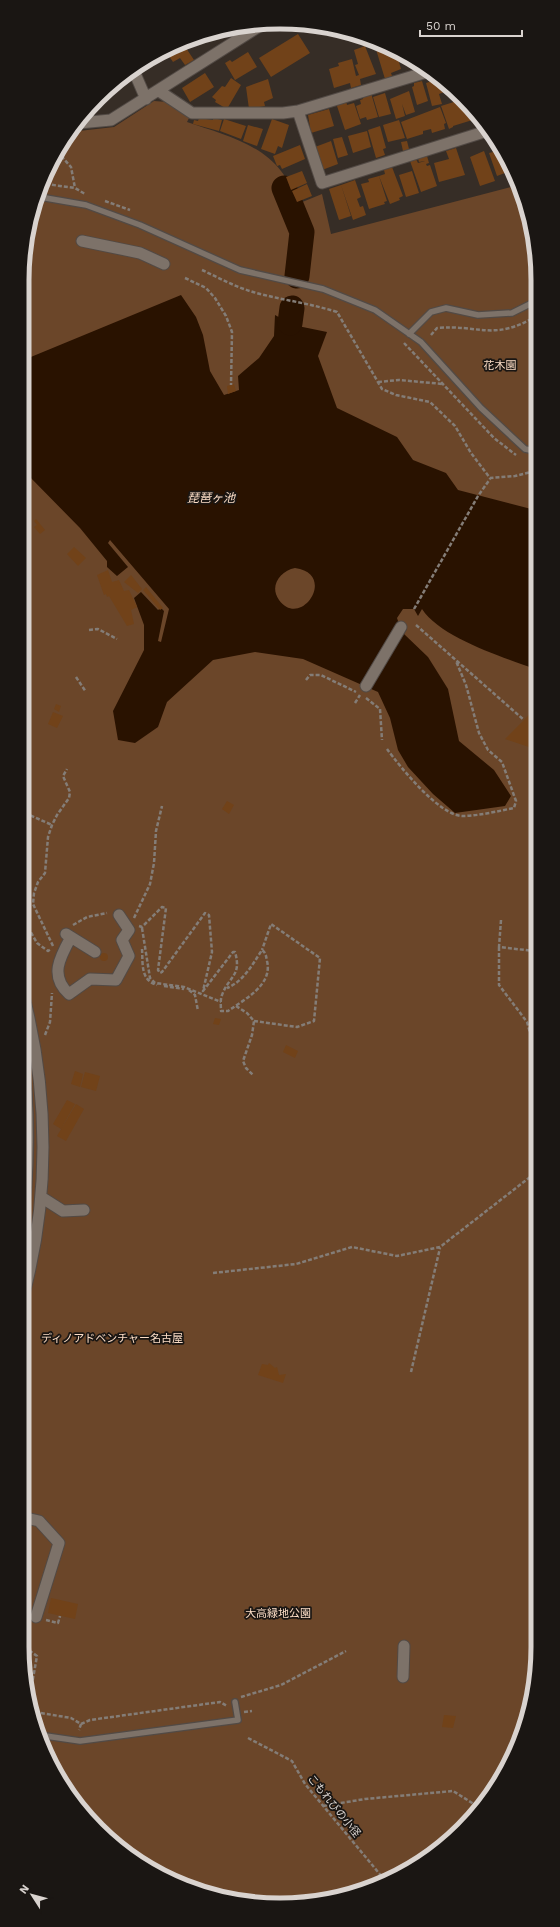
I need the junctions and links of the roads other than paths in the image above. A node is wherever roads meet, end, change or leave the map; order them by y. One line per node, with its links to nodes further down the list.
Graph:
1 (252, 31): 4 (street)
2 (422, 73): 6 (street)
3 (136, 75): 5 (street)
4 (160, 91): 5 (street); 6 (street)
5 (146, 99): 7 (street)
6 (298, 111): 8 (street)
7 (85, 122)
8 (483, 132)
9 (43, 197): 13 (lane)
10 (82, 241): 11 (street)
11 (164, 264)
12 (531, 304): 13 (lane)
13 (409, 334): 14 (lane)
14 (531, 450)
15 (401, 627): 16 (street)
16 (366, 686)
17 (119, 915): 18 (street)
18 (95, 952)
19 (29, 1020): 20 (street)
20 (41, 1197): 21 (street); 22 (street)
21 (84, 1210)
22 (29, 1275)
23 (29, 1518): 24 (street)
24 (36, 1617)
25 (404, 1646): 26 (street)
26 (403, 1677)
27 (234, 1702): 28 (lane)
28 (45, 1736)

